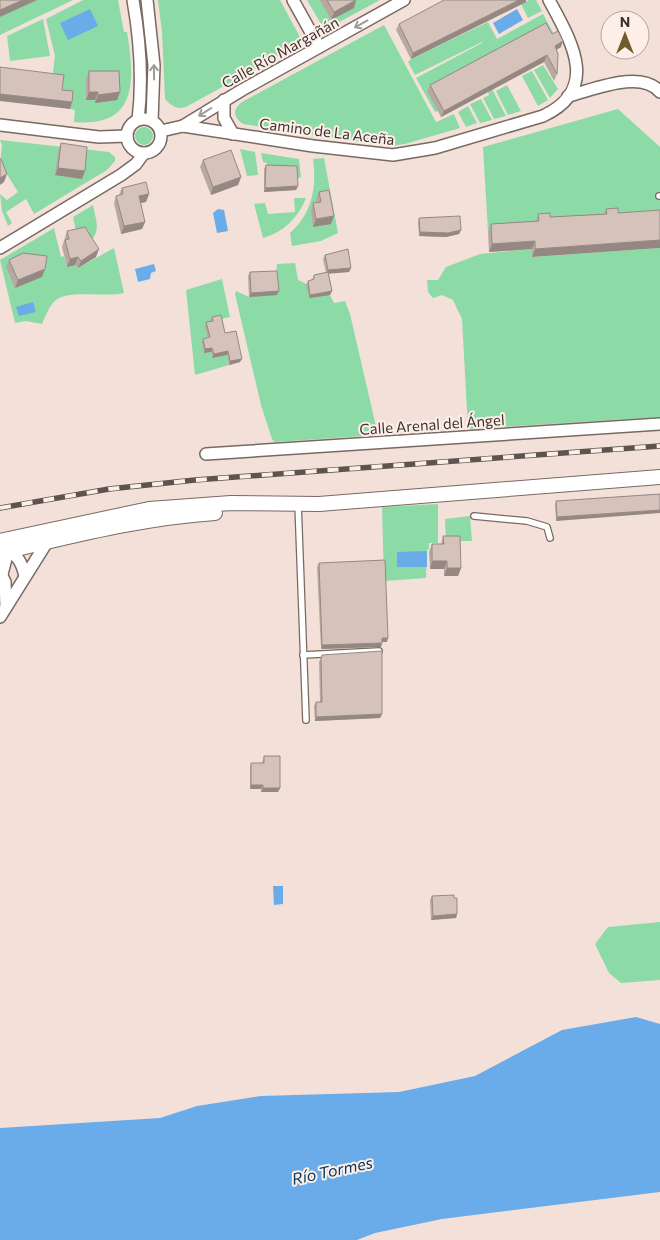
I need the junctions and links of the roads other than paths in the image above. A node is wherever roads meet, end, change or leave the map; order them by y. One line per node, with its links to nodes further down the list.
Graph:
1 (133, 0): 10 (street)
2 (147, 0): 11 (street, one-way to 2)
3 (293, 0): 6 (street)
4 (404, 0): 6 (street, Calle Río Margañán, one-way to 6)
5 (549, 0): 8 (street)
6 (319, 47): 9 (street, Calle Río Margañán)
7 (660, 92): 8 (street)
8 (568, 96): 15 (street, Camino de La Aceña)
9 (224, 100): 13 (street, Calle Río Margañán, one-way to 13); 15 (street, Calle Río Margañán)
10 (138, 120): 11 (street); 16 (street)
11 (152, 120): 14 (street)
12 (0, 124): 16 (street)
13 (182, 126): 14 (street, Camino de La Aceña); 15 (street, Camino de La Aceña)
14 (161, 131): 17 (street)
15 (233, 134)
16 (127, 136): 17 (street)
17 (144, 153): 18 (street)
18 (0, 248)
19 (660, 424): 20 (street, Calle Arenal del Ángel)
20 (206, 454)
21 (660, 478): 22 (street)
22 (298, 503): 25 (street); 26 (street); 31 (lane)
23 (474, 516): 24 (lane)
24 (550, 538)
25 (47, 542): 26 (street); 28 (street)
26 (2, 548): 27 (street); 28 (street)
27 (1, 573): 29 (street)
28 (25, 576): 29 (street)
29 (3, 612)
30 (379, 651): 31 (lane)
31 (303, 655): 32 (lane)
32 (306, 720)

